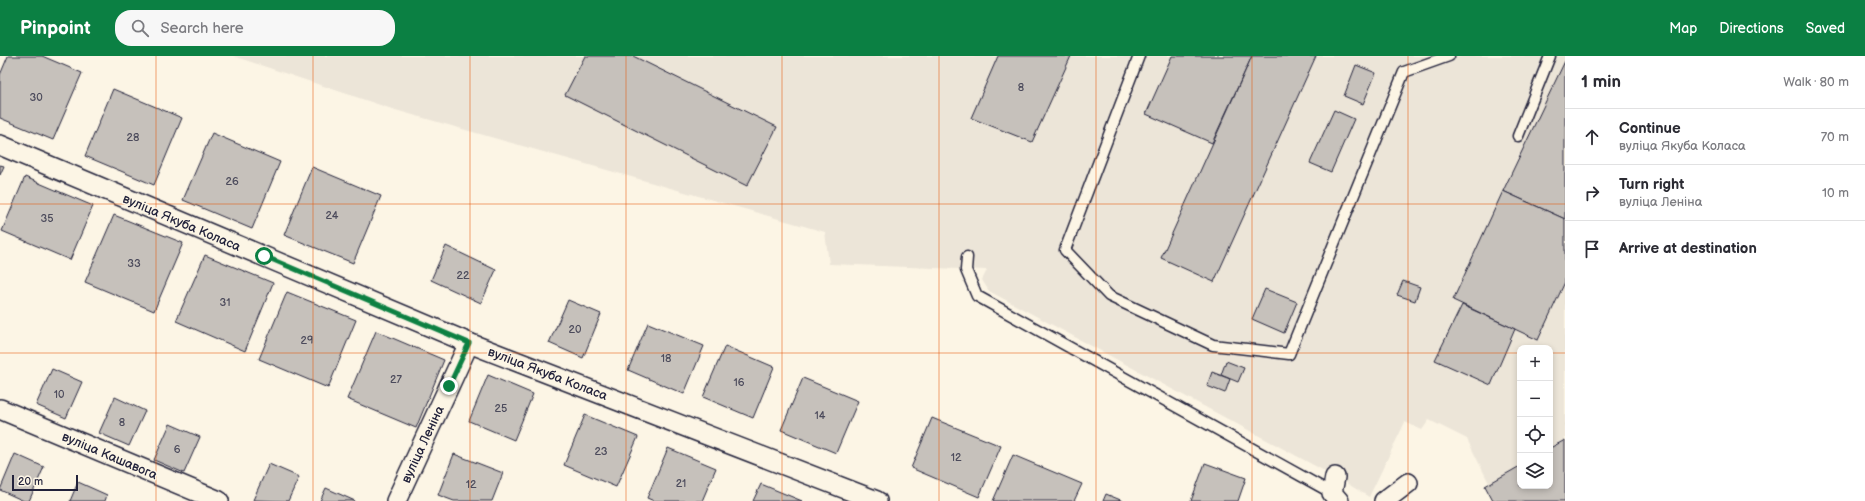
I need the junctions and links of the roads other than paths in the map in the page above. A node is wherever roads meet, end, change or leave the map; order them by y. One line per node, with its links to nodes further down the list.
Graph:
1 (1139, 56): 2 (lane)
2 (1449, 56)
3 (1550, 56): 4 (lane)
4 (1518, 136)
5 (0, 145): 7 (street, вуліца Якуба Коласа)
6 (967, 258): 10 (lane)
7 (469, 343): 12 (street, вуліца Леніна); 13 (street, вуліца Якуба Коласа)
8 (0, 408): 11 (street, вуліца Кашавога)
9 (1408, 483): 14 (street)
10 (1335, 490)
11 (219, 501)
12 (396, 501)
13 (877, 501)
14 (1384, 501)

